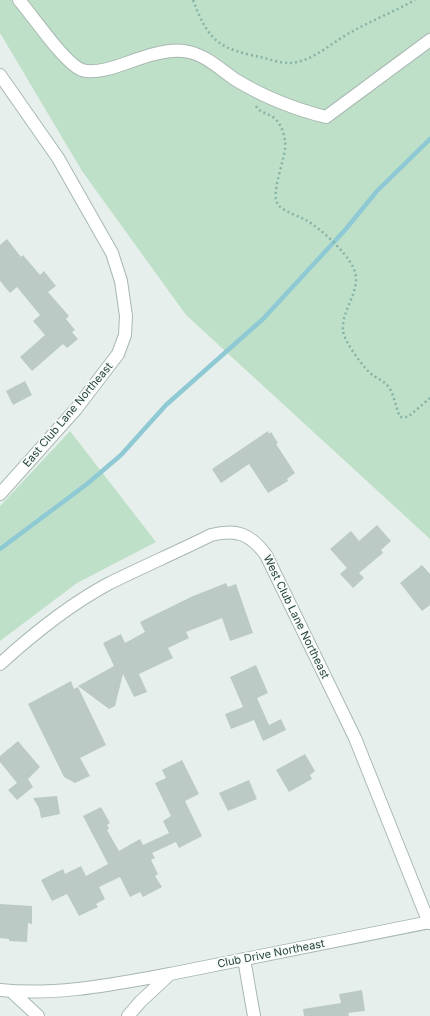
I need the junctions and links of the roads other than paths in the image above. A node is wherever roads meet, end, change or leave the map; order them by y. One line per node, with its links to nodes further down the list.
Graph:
1 (19, 0): 2 (street)
2 (430, 40)
3 (0, 75): 4 (street, East Club Lane Northeast)
4 (0, 494)
5 (0, 664): 6 (street, West Club Lane Northeast)
6 (429, 922): 7 (street, Club Drive Northeast)
7 (244, 959): 8 (street, Club Drive Northeast); 12 (street)
8 (170, 974): 9 (street, Club Drive Northeast); 11 (street)
9 (6, 991): 10 (street)
10 (38, 1016)
11 (128, 1016)
12 (254, 1016)

